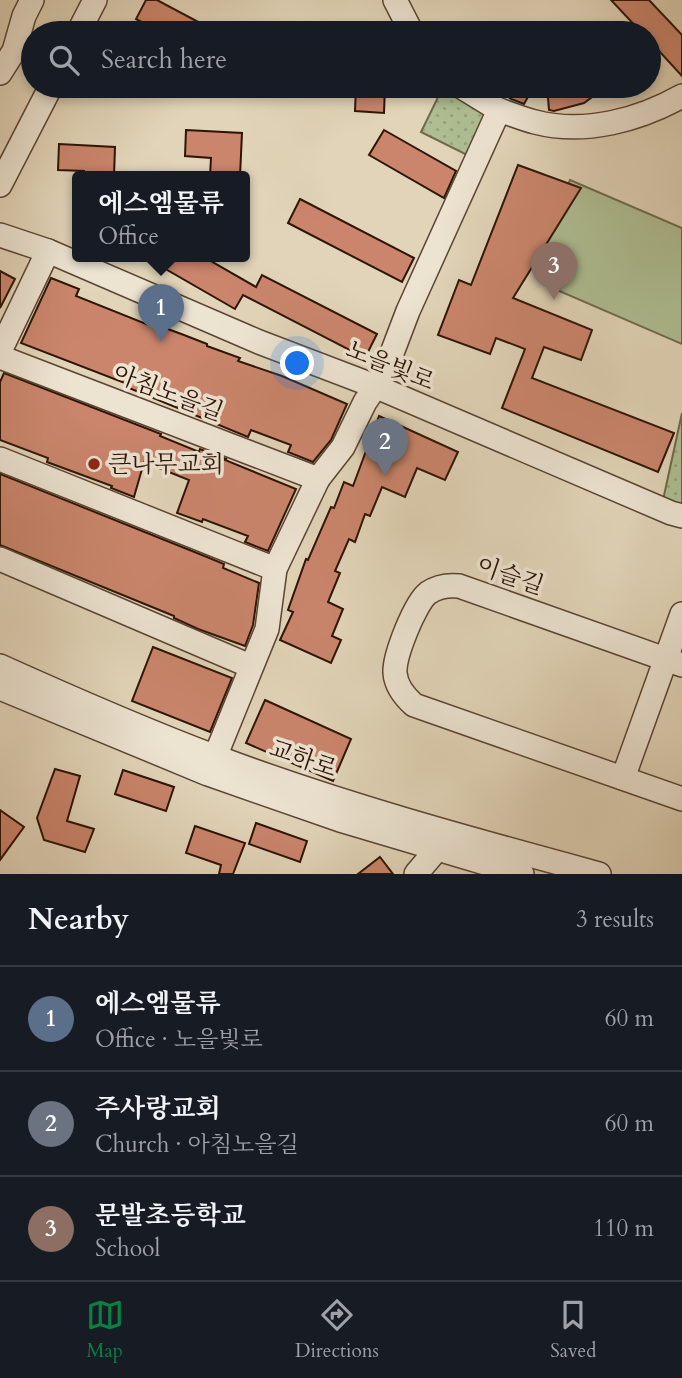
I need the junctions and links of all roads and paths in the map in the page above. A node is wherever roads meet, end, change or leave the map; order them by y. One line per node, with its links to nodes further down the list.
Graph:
1 (32, 0): 4 (street)
2 (94, 0): 5 (street)
3 (395, 0): 6 (street)
4 (22, 21)
5 (84, 21)
6 (406, 21)
7 (21, 26): 8 (street)
8 (0, 73)
9 (682, 96): 12 (street)
10 (45, 98): 13 (street)
11 (480, 98): 12 (street)
12 (499, 110): 20 (street)
13 (0, 185)
14 (0, 235): 15 (street, 노을빛로)
15 (48, 251): 16 (street, 노을빛로); 18 (street)
16 (72, 261)
17 (74, 262): 20 (street, 노을빛로)
18 (0, 351)
19 (0, 357): 22 (street, 아침노을길)
20 (377, 387): 22 (street); 23 (street, 노을빛로)
21 (0, 459): 25 (street)
22 (318, 479): 25 (street)
23 (682, 516)
24 (0, 559): 29 (street)
25 (275, 569): 29 (street)
26 (682, 614): 27 (street)
27 (674, 662): 32 (street); 32 (street, 이슬길)
28 (0, 666): 31 (street, 교하로)
29 (250, 666): 31 (street)
30 (0, 688): 34 (street, 교하로)
31 (215, 757): 37 (street, 교하로)
32 (624, 778): 33 (street, 이슬길)
33 (682, 799)
34 (438, 848): 35 (street); 36 (street, 교하로)
35 (416, 874)
36 (522, 874)
37 (599, 874)

